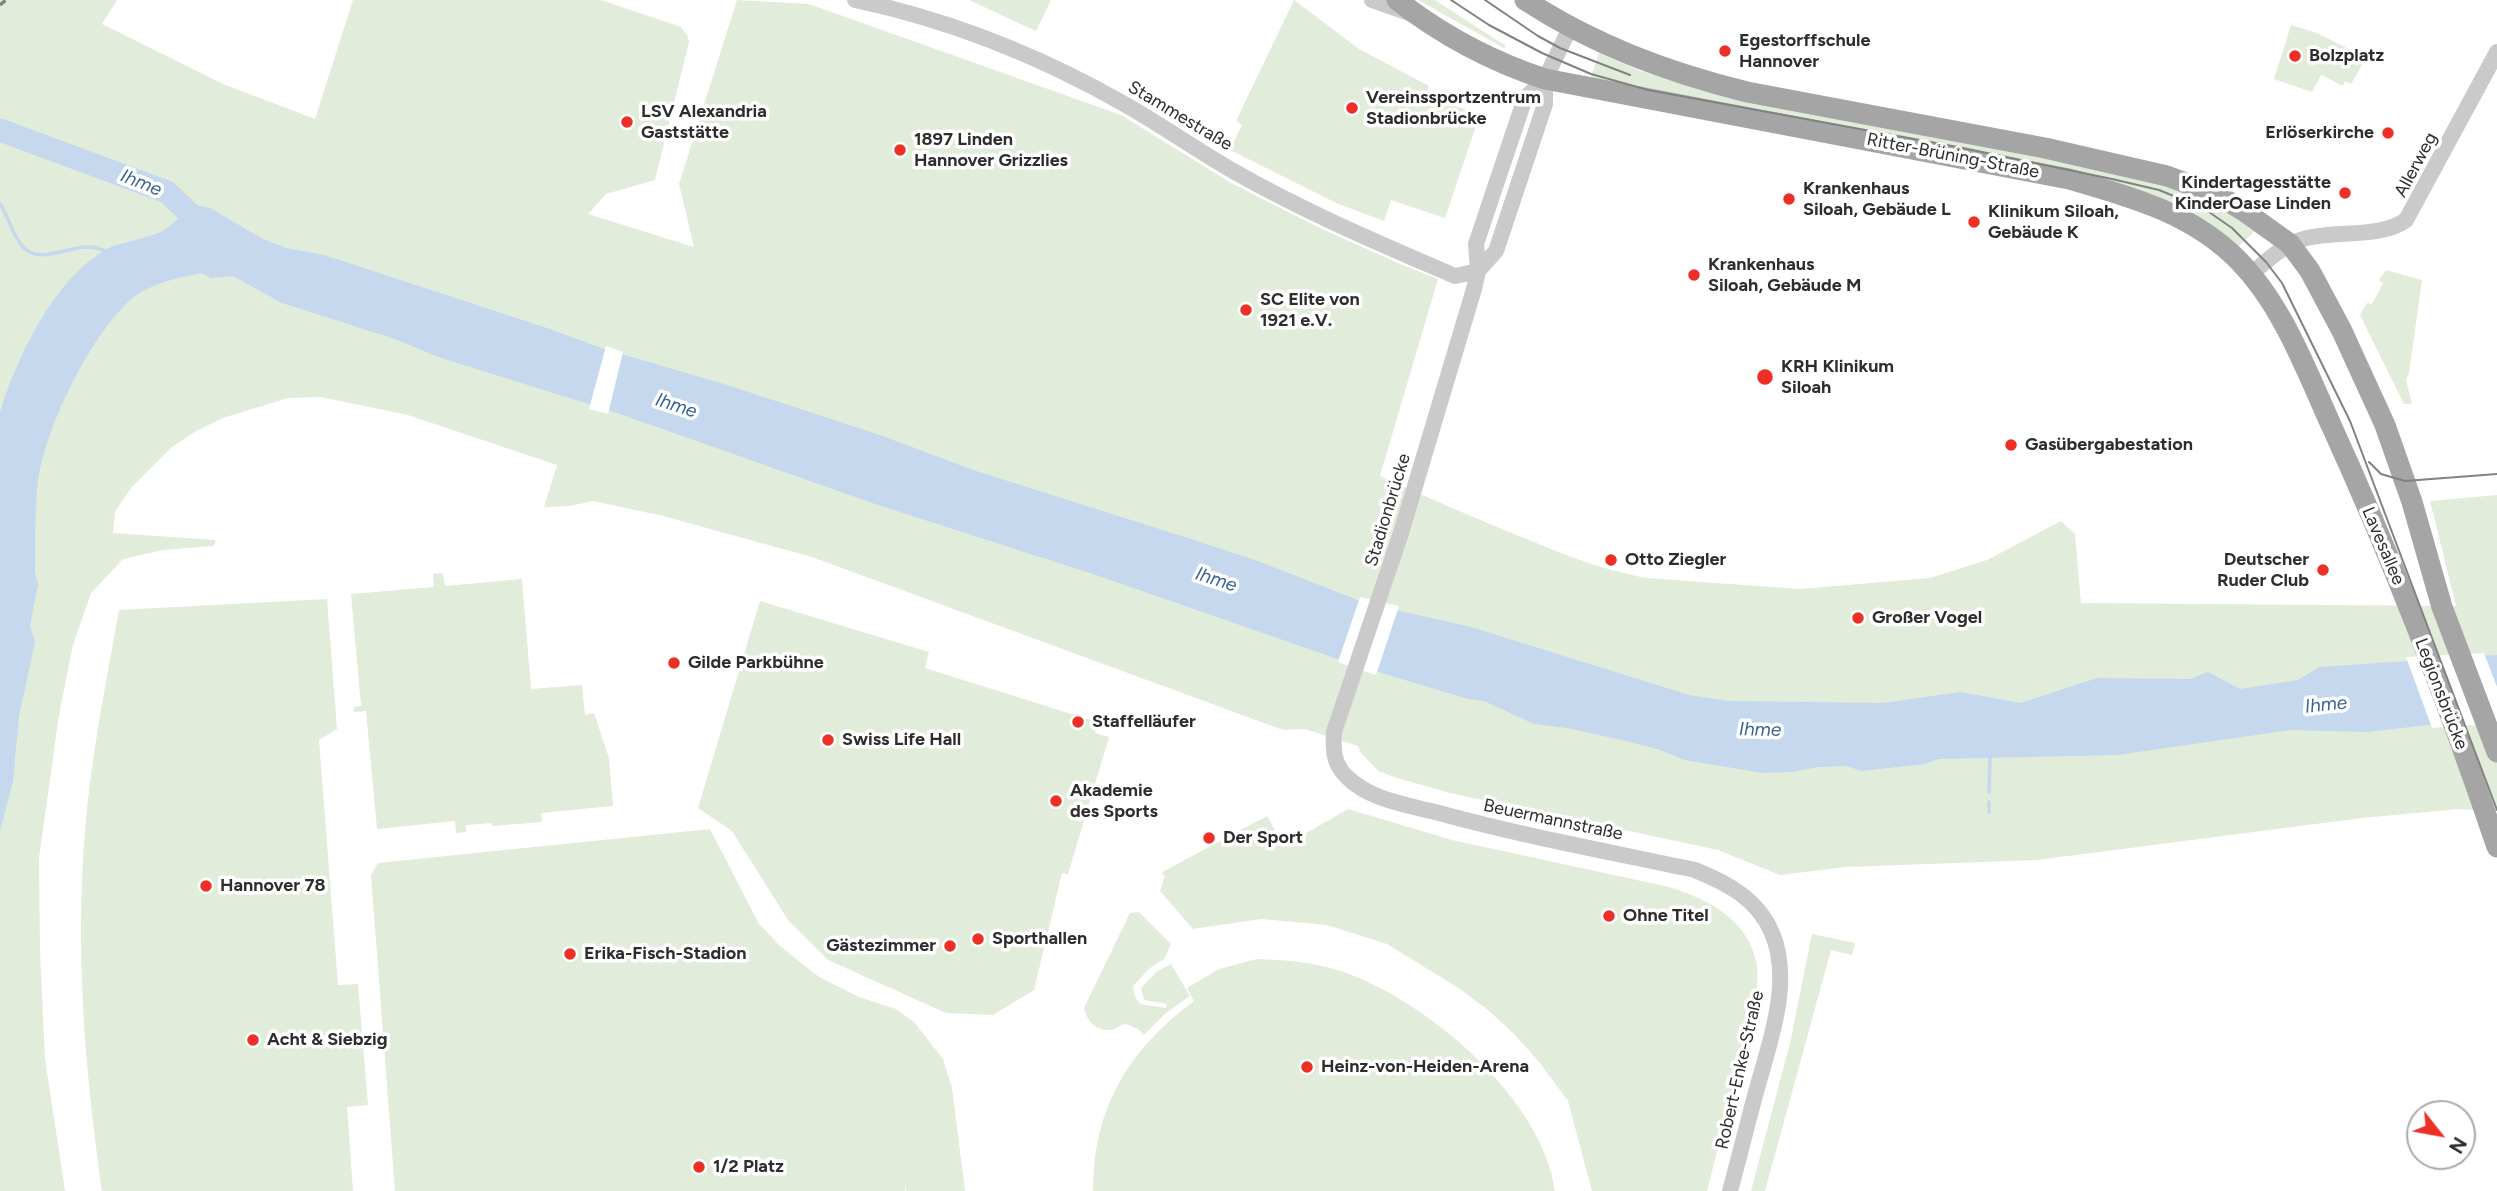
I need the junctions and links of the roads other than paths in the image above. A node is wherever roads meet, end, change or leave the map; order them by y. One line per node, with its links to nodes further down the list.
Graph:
1 (855, 0): 10 (street, Stammestraße)
2 (1372, 0): 5 (street, Ritter-Brüning-Straße)
3 (1397, 0): 5 (main road, Ritter-Brüning-Straße)
4 (1525, 0): 6 (main road, Ritter-Brüning-Straße)
5 (1418, 16): 8 (main road, Ritter-Brüning-Straße)
6 (1570, 28): 8 (street, Stadionbrücke); 9 (main road, Ritter-Brüning-Straße)
7 (2497, 52): 9 (street, Allerweg)
8 (1545, 79): 10 (street, Stadionbrücke); 11 (main road, Ritter-Brüning-Straße)
9 (2290, 244): 11 (street, Allerweg); 13 (main road, Ritter-Brüning-Straße)
10 (1478, 271): 17 (street, Stadionbrücke)
11 (2251, 274): 12 (main road, Ritter-Brüning-Straße)
12 (2356, 480): 15 (main road, Lavesallee)
13 (2406, 485): 14 (main road, Lavesallee)
14 (2442, 607): 16 (main road, Legionsbrücke)
15 (2410, 611): 18 (main road, Legionsbrücke)
16 (2497, 752)
17 (1335, 758): 19 (street, Beuermannstraße)
18 (2497, 847)
19 (1763, 918): 20 (street, Robert-Enke-Straße)
20 (1730, 1191)

